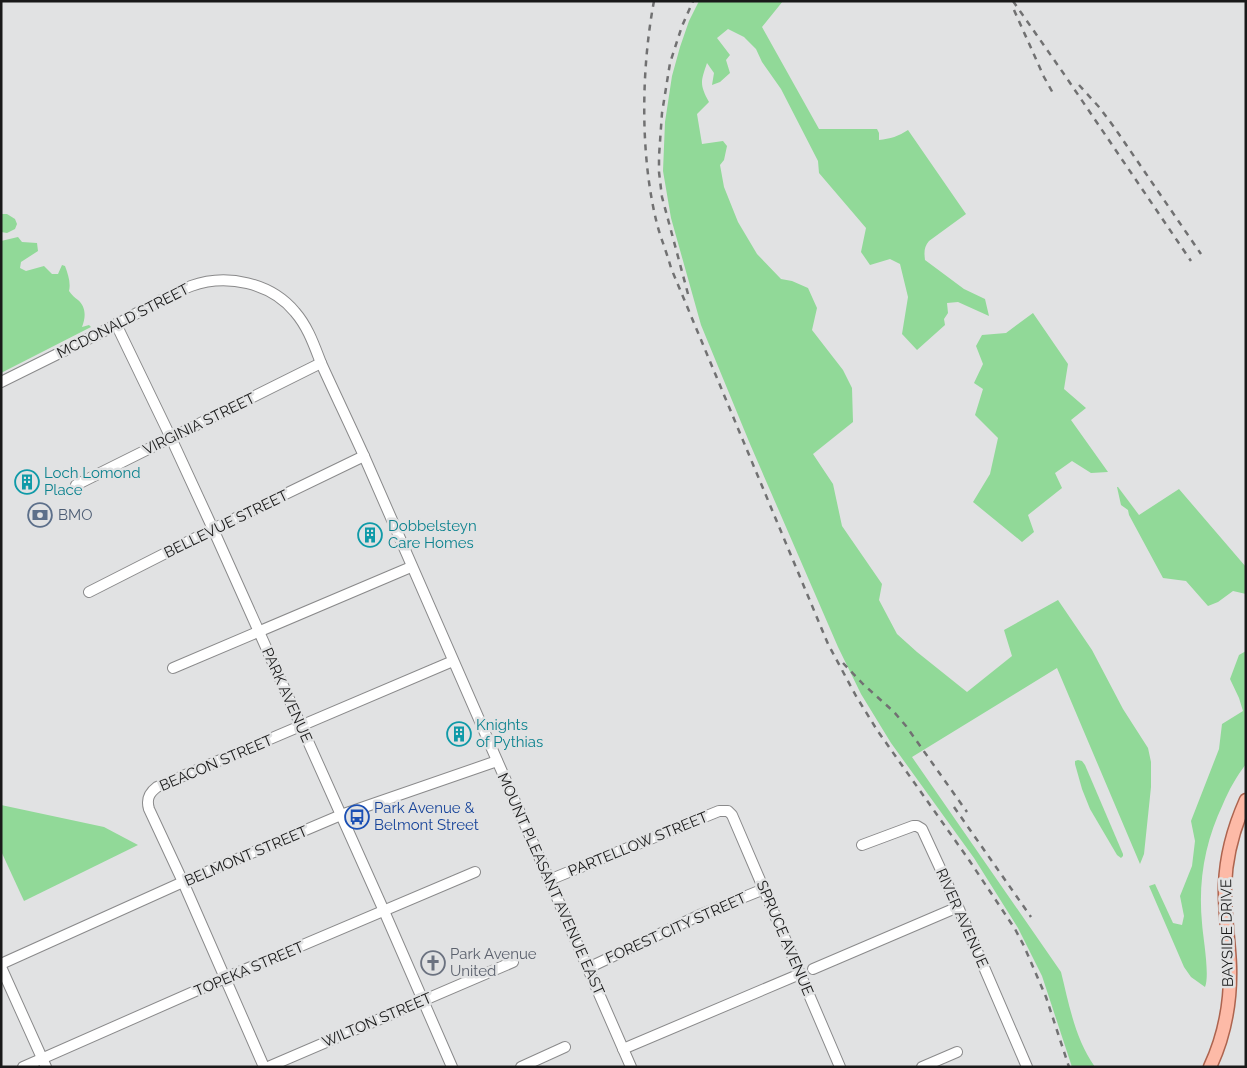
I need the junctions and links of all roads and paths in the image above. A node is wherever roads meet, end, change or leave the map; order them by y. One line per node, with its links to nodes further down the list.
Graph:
1 (278, 297): 2 (street, MCDONALD STREET); 3 (street, MOUNT PLEASANT AVENUE EAST)
2 (116, 324): 4 (street, MCDONALD STREET); 5 (street, PARK AVENUE)
3 (321, 363): 5 (street, VIRGINIA STREET); 6 (street, MOUNT PLEASANT AVENUE EAST)
4 (1, 382)
5 (171, 438): 7 (street, VIRGINIA STREET); 8 (street, PARK AVENUE)
6 (364, 456): 8 (street, BELLEVUE STREET); 9 (street, MOUNT PLEASANT AVENUE EAST)
7 (76, 485)
8 (213, 529): 10 (street, BELLEVUE STREET); 11 (street, PARK AVENUE)
9 (411, 567): 11 (street); 12 (street, MOUNT PLEASANT AVENUE EAST)
10 (89, 592)
11 (259, 633): 13 (street); 14 (street, PARK AVENUE)
12 (453, 661): 14 (street, BEACON STREET); 15 (street, MOUNT PLEASANT AVENUE EAST)
13 (173, 668)
14 (301, 726): 18 (street, PARK AVENUE); 22 (street, BEACON STREET)
15 (497, 761): 18 (street, BELMONT STREET); 21 (street, MOUNT PLEASANT AVENUE EAST)
16 (1246, 800): 46 (main road, BAYSIDE DRIVE)
17 (728, 810): 21 (street, PARTELLOW STREET); 23 (street, SPRUCE AVENUE)
18 (341, 815): 22 (street, BELMONT STREET); 25 (street, PARK AVENUE)
19 (862, 845): 24 (street, RIVER AVENUE)
20 (475, 872): 25 (street, TOPEKA STREET)
21 (549, 880): 28 (street, MOUNT PLEASANT AVENUE EAST)
22 (183, 882): 27 (street, BELMONT STREET); 31 (street)
23 (764, 889): 28 (street, FOREST CITY STREET); 30 (street, SPRUCE AVENUE)
24 (958, 907): 29 (street); 45 (street, RIVER AVENUE)
25 (384, 911): 31 (street, TOPEKA STREET); 32 (street, PARK AVENUE)
26 (512, 962): 32 (street, WILTON STREET)
27 (1, 966): 36 (street)
28 (588, 968): 34 (street, MOUNT PLEASANT AVENUE EAST)
29 (813, 969)
30 (800, 974): 34 (street); 43 (street, SPRUCE AVENUE)
31 (226, 978): 36 (street, TOPEKA STREET); 38 (street)
32 (424, 1000): 39 (street, WILTON STREET); 40 (street, PARK AVENUE)
33 (565, 1048): 41 (street)
34 (623, 1049): 42 (street, MOUNT PLEASANT AVENUE EAST)
35 (957, 1052): 44 (street)
36 (44, 1062): 37 (street, TOPEKA STREET)
37 (23, 1067)
38 (264, 1067)
39 (268, 1067)
40 (452, 1067)
41 (521, 1067)
42 (631, 1067)
43 (840, 1067)
44 (922, 1067)
45 (1027, 1067)
46 (1210, 1067)

